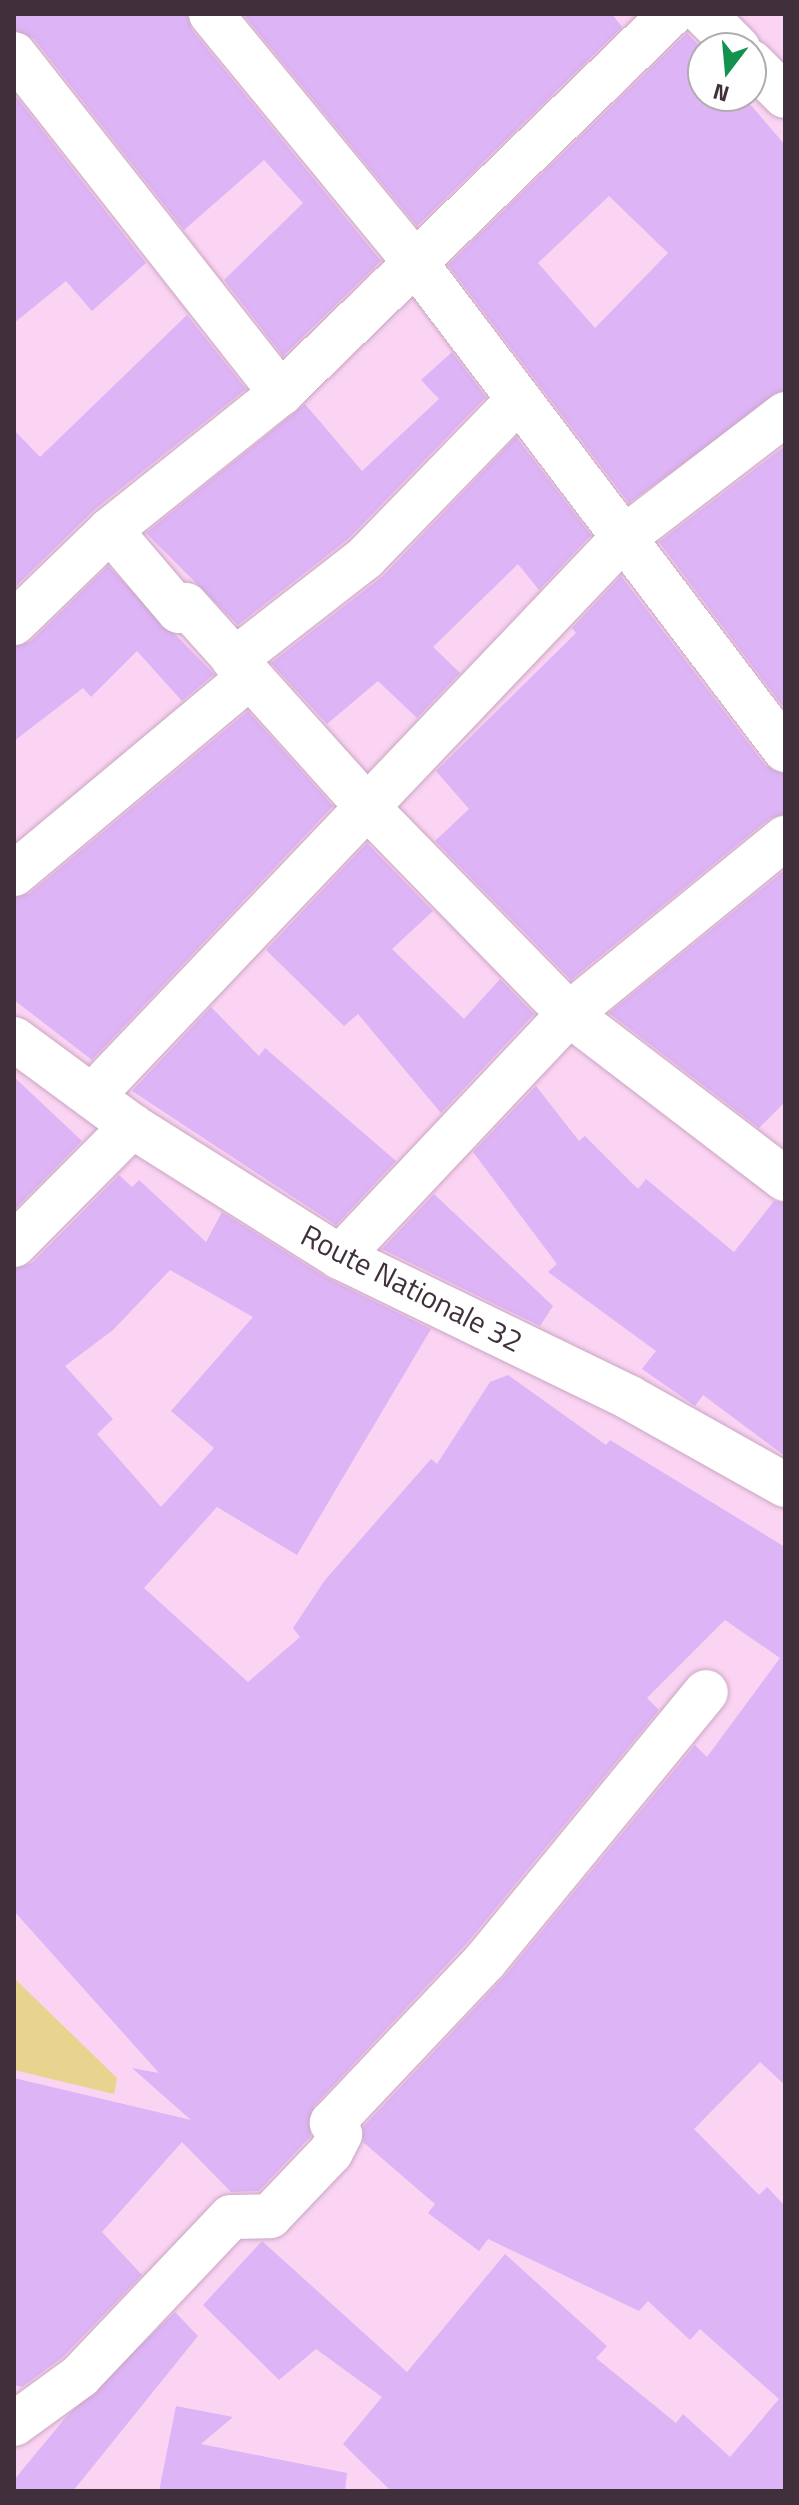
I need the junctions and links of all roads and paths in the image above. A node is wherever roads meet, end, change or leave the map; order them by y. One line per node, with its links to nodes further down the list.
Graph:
1 (211, 14): 8 (street)
2 (671, 14): 8 (street)
3 (704, 14): 4 (street)
4 (722, 32)
5 (14, 54): 9 (street)
6 (767, 78): 7 (street)
7 (785, 96)
8 (417, 265): 9 (street); 10 (street)
9 (281, 393): 12 (street)
10 (515, 403): 13 (street); 15 (street)
11 (785, 414): 13 (street)
12 (110, 530): 14 (street); 15 (street)
13 (621, 540): 16 (street); 17 (street)
14 (14, 623)
15 (241, 669): 17 (street); 19 (street)
16 (785, 750)
17 (370, 810): 20 (street); 22 (street)
18 (785, 838): 20 (street)
19 (14, 874)
20 (569, 1014): 24 (street); 26 (street)
21 (14, 1039): 22 (street, Route Nationale 32)
22 (93, 1095): 23 (street, Route Nationale 32)
23 (132, 1126): 25 (street); 26 (street, Route Nationale 32)
24 (785, 1179)
25 (14, 1245)
26 (340, 1257): 27 (street, Route Nationale 32)
27 (785, 1485)
28 (706, 1692): 29 (street)
29 (14, 2424)

